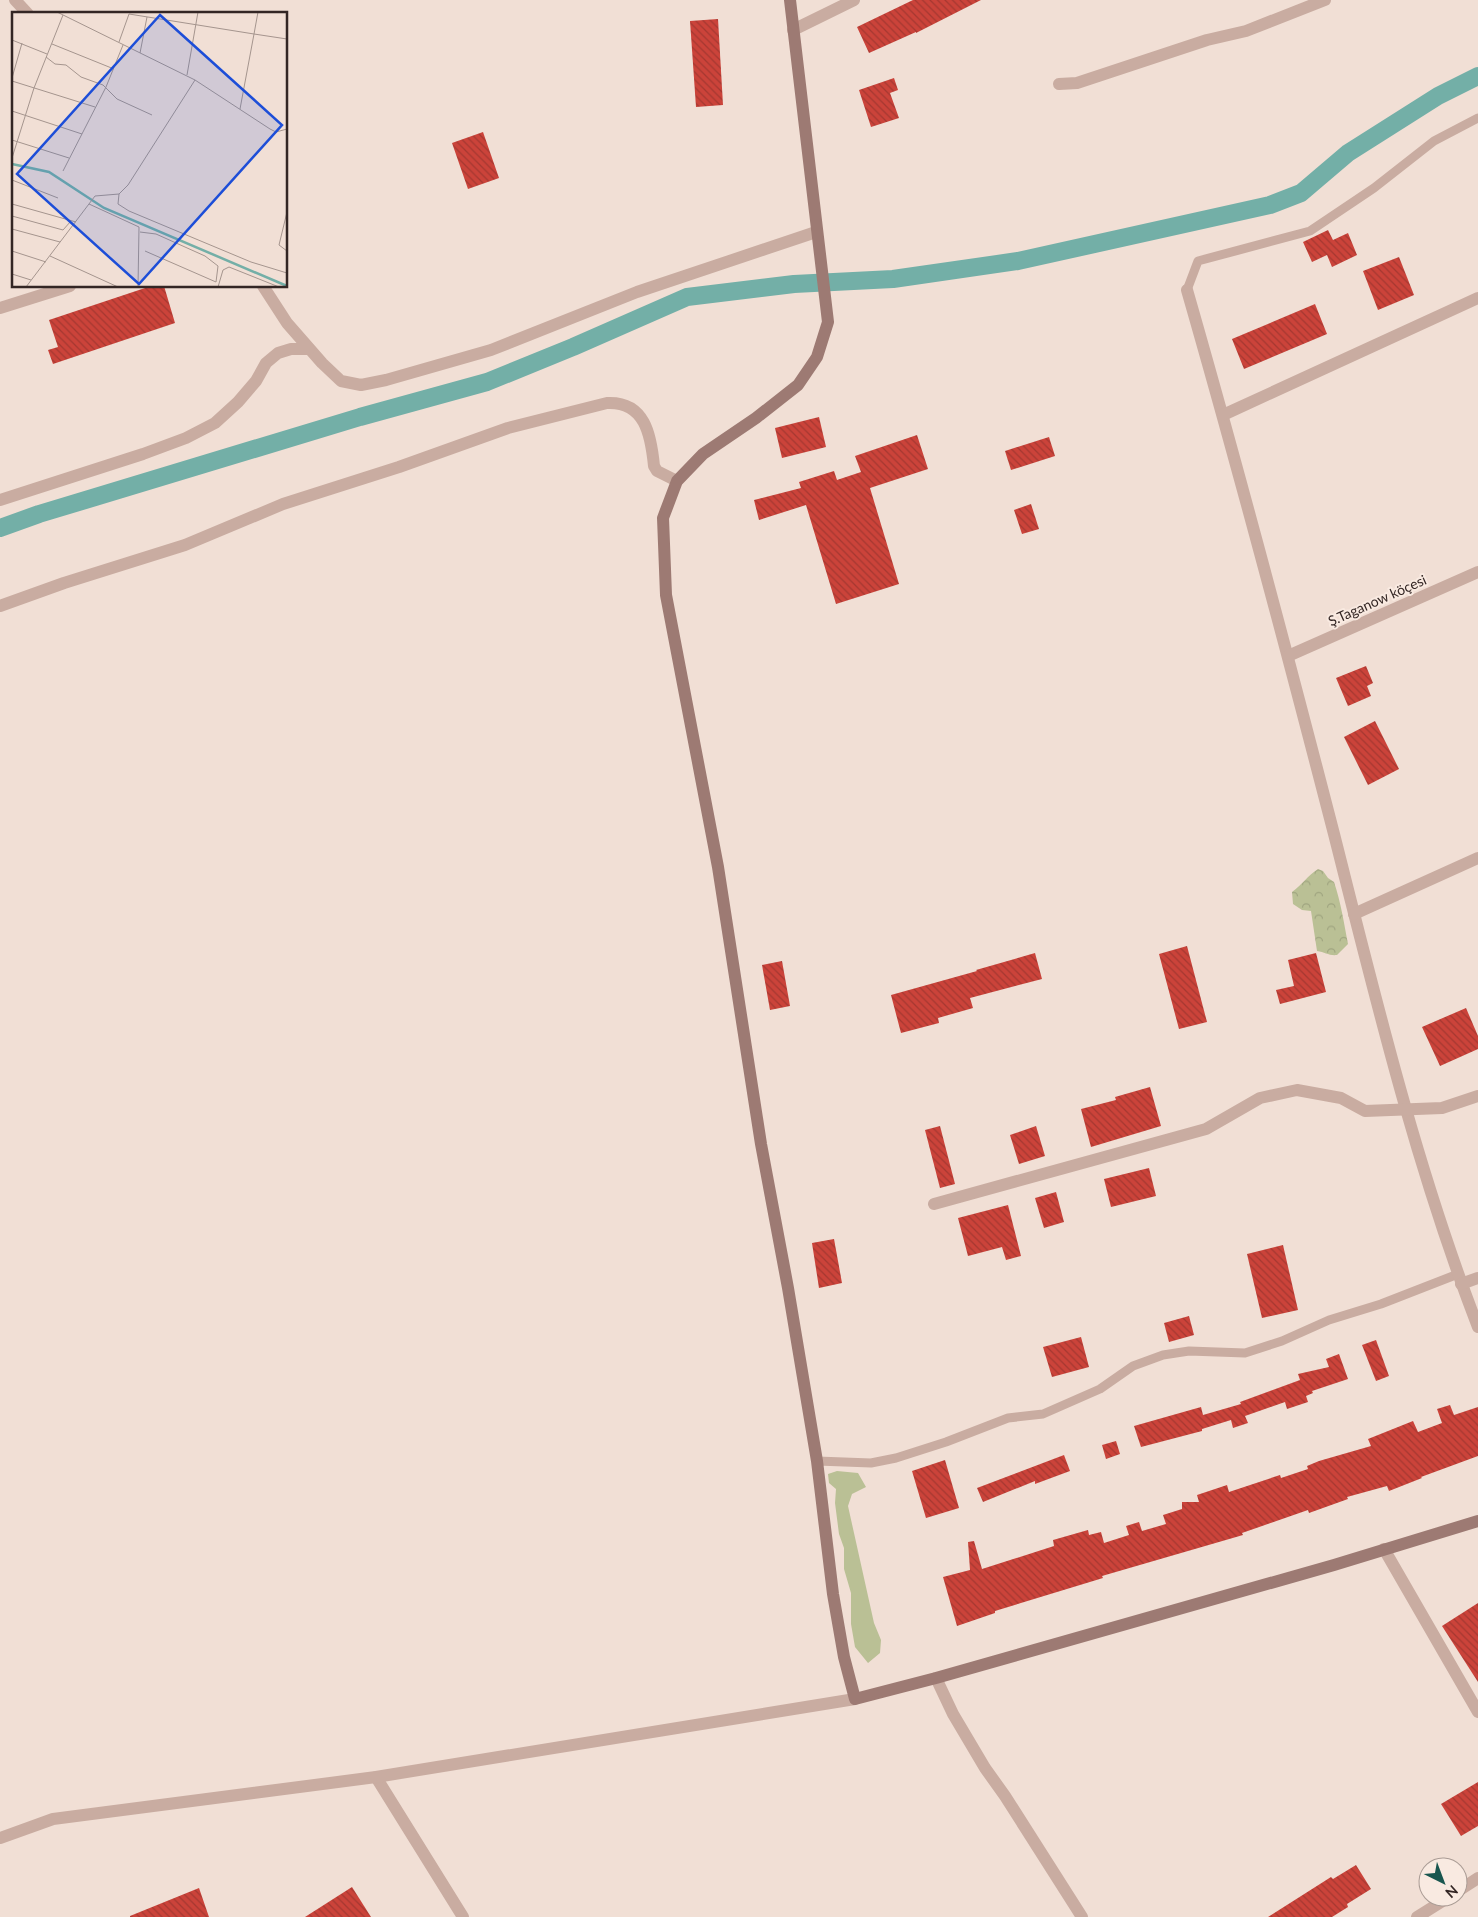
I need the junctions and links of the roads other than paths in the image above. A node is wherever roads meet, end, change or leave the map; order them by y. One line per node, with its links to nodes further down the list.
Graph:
1 (15, 0): 6 (street)
2 (790, 0): 7 (street)
3 (854, 0): 5 (street)
4 (1325, 0): 8 (street)
5 (832, 5): 7 (street)
6 (26, 12)
7 (793, 30): 10 (street)
8 (1059, 84)
9 (1478, 118): 13 (lane)
10 (816, 232): 16 (street); 18 (street)
11 (64, 288): 15 (street)
12 (263, 288): 16 (street)
13 (1187, 290): 17 (street)
14 (1478, 298): 17 (street)
15 (0, 308)
16 (309, 349): 19 (street)
17 (1223, 415): 22 (street)
18 (677, 482): 21 (street); 31 (street)
19 (0, 500)
20 (1478, 572): 22 (street, Ş.Taganow köçesi)
21 (0, 606)
22 (1288, 656): 24 (street)
23 (1478, 858): 24 (street)
24 (1354, 914): 26 (street)
25 (1478, 1096): 26 (street)
26 (1405, 1110): 27 (street); 29 (street)
27 (934, 1204)
28 (1478, 1278): 29 (street)
29 (1460, 1279): 30 (street); 31 (lane)
30 (1478, 1327)
31 (817, 1461): 35 (street)
32 (1478, 1520): 33 (street)
33 (1384, 1549): 34 (street); 36 (street)
34 (936, 1678): 35 (street); 41 (street)
35 (855, 1699): 37 (street)
36 (1478, 1712)
37 (376, 1777): 38 (street); 40 (street)
38 (0, 1838)
39 (1434, 1907): 42 (street)
40 (464, 1917)
41 (1082, 1917)
42 (1418, 1917)

